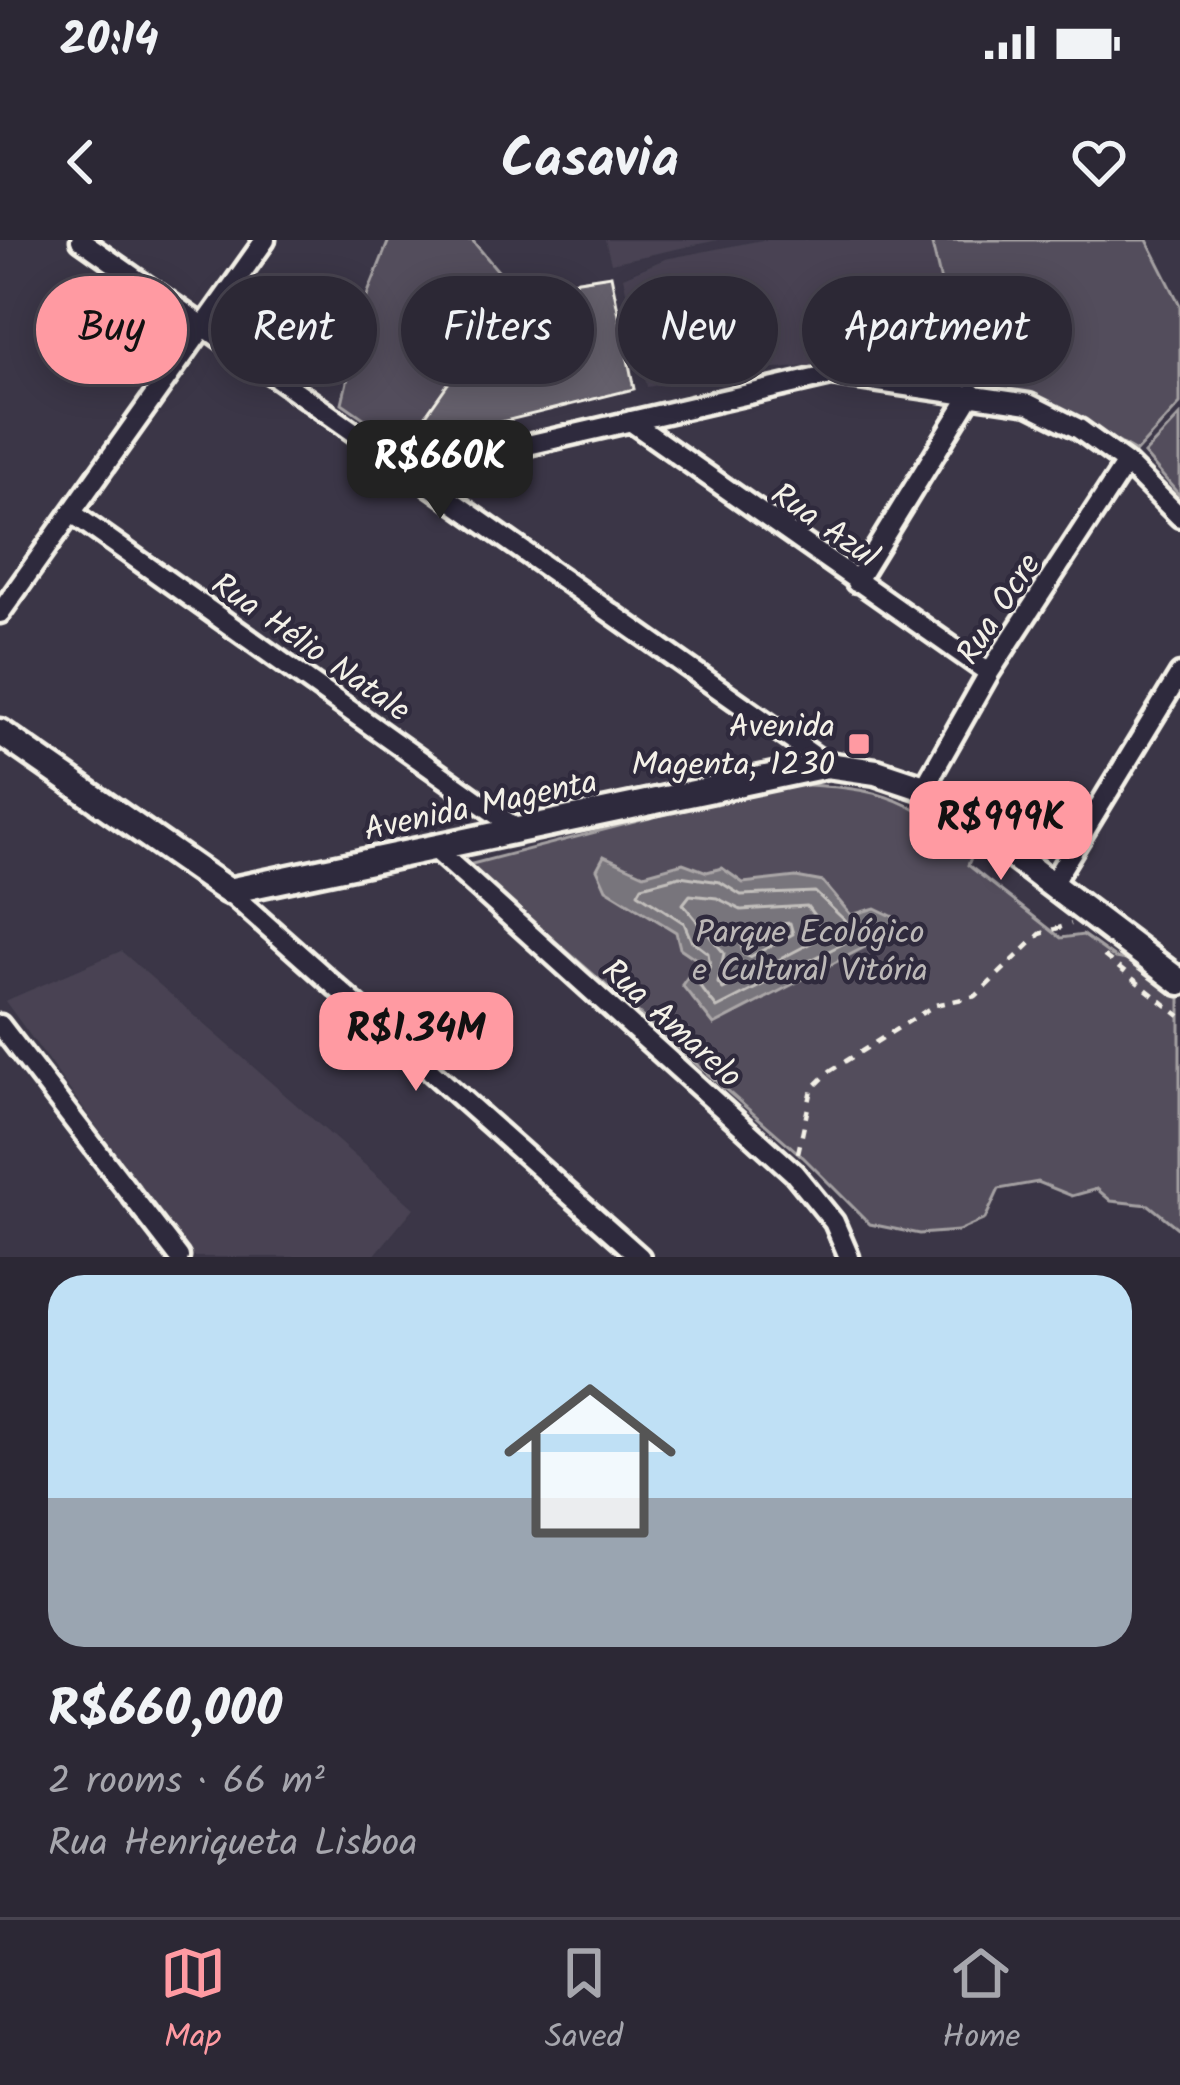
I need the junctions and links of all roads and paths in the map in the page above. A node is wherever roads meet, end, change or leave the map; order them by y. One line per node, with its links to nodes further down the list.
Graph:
1 (80, 240): 3 (street)
2 (265, 240): 3 (street)
3 (203, 328): 7 (street); 8 (street)
4 (972, 393): 5 (street); 6 (street); 10 (street)
5 (630, 421): 7 (street); 10 (street, Rua Azul)
6 (1126, 463): 9 (street); 12 (street, Rua Ocre)
7 (415, 471): 15 (street)
8 (73, 513): 11 (street); 17 (street, Rua Hélio Natale)
9 (1180, 517)
10 (856, 582): 12 (street, Rua Azul)
11 (0, 613)
12 (989, 674): 16 (street, Rua Ocre)
13 (1180, 674): 19 (street)
14 (0, 732): 20 (street)
15 (827, 765): 16 (street, Avenida Magenta); 17 (street, Avenida Magenta)
16 (924, 788): 19 (street, Avenida Magenta)
17 (517, 829): 18 (street, Avenida Magenta)
18 (435, 849): 20 (street, Avenida Magenta); 28 (street, Rua Amarelo)
19 (1052, 884): 21 (street, Avenida Magenta)
20 (228, 891): 30 (street)
21 (1091, 912): 23 (path); 25 (street, Avenida Magenta)
22 (1057, 918): 23 (path)
23 (1068, 926): 28 (path)
24 (1105, 956): 26 (path)
25 (1180, 982)
26 (1180, 1016)
27 (0, 1025): 29 (street)
28 (794, 1173): 31 (street, Rua Amarelo)
29 (179, 1257)
30 (640, 1257)
31 (849, 1257)

